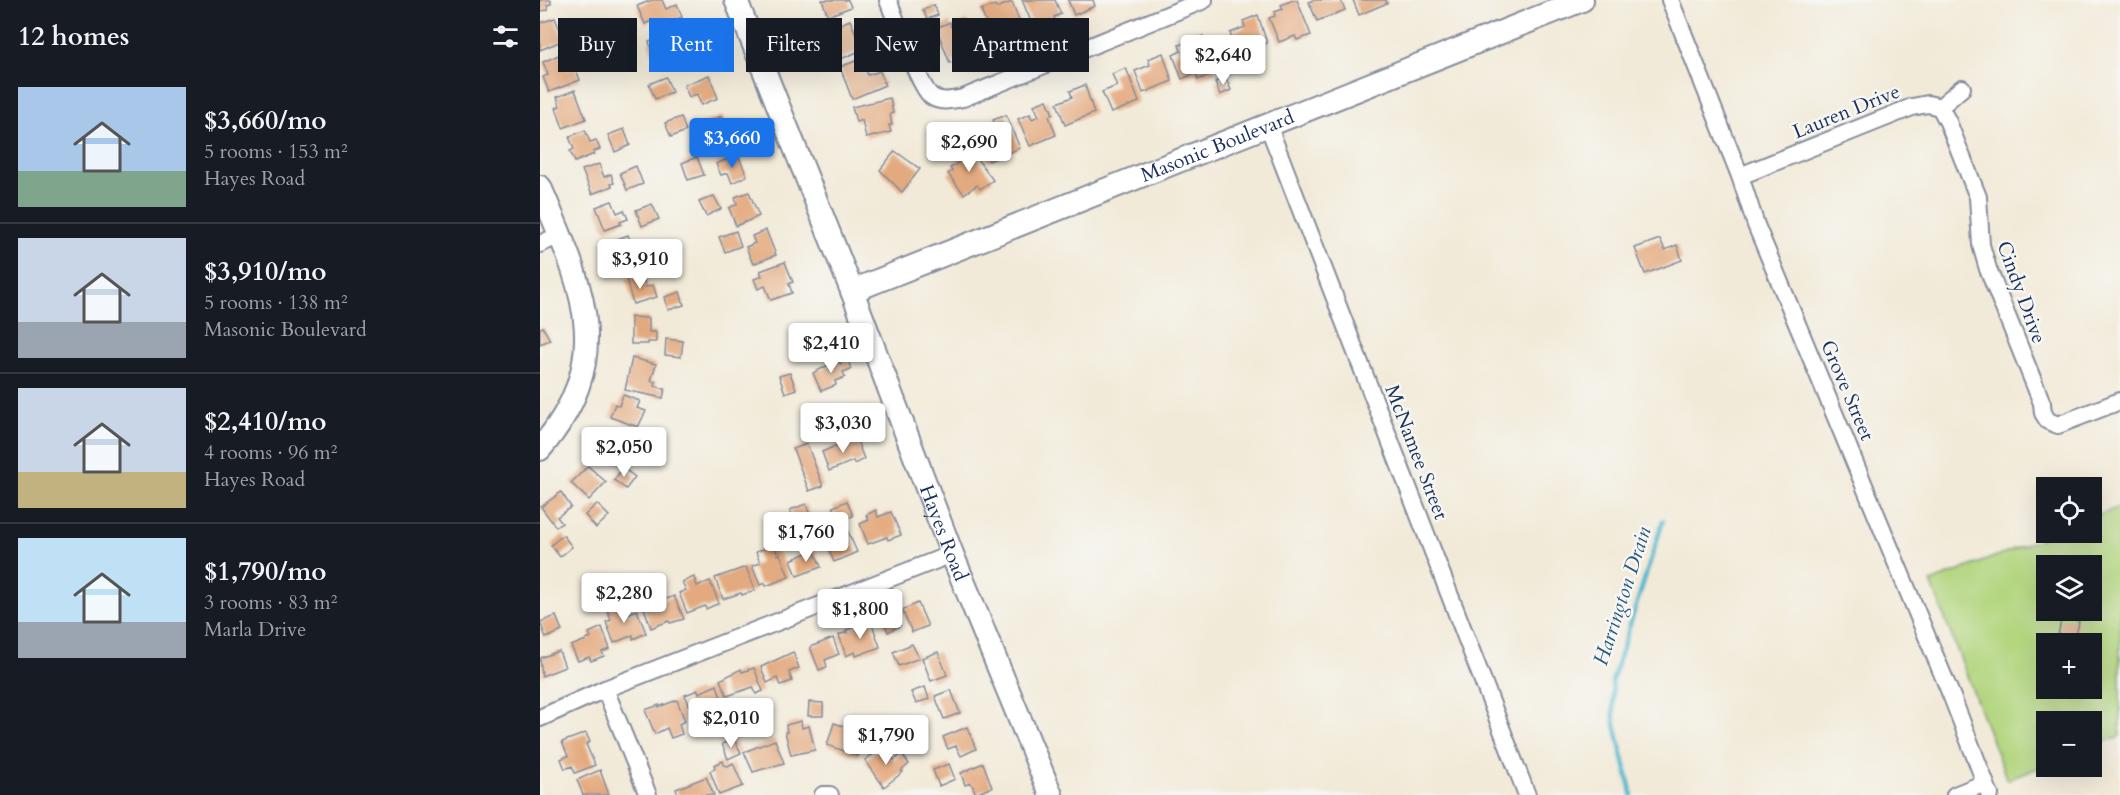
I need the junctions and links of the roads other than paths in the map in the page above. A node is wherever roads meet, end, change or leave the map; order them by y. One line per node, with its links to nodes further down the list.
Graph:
1 (736, 0): 12 (street, Hayes Road)
2 (888, 0): 3 (street)
3 (1204, 0)
4 (1582, 0): 8 (street, Masonic Boulevard)
5 (1670, 0): 9 (street, Grove Street)
6 (1962, 88): 7 (street)
7 (1940, 107): 9 (street, Lauren Drive); 13 (street, Cindy Drive)
8 (1268, 125): 12 (street, Masonic Boulevard); 23 (street, McNamee Street)
9 (1740, 176): 18 (street, Grove Street)
10 (540, 187): 11 (street)
11 (550, 239): 14 (street)
12 (852, 291): 15 (street, Hayes Road)
13 (2120, 401)
14 (540, 449)
15 (952, 554): 16 (street); 22 (street, Hayes Road)
16 (605, 689): 17 (street); 19 (street)
17 (540, 718)
18 (1988, 789): 24 (street)
19 (648, 795)
20 (823, 795): 21 (street)
21 (830, 795)
22 (1051, 795)
23 (1527, 795)
24 (1955, 795)

